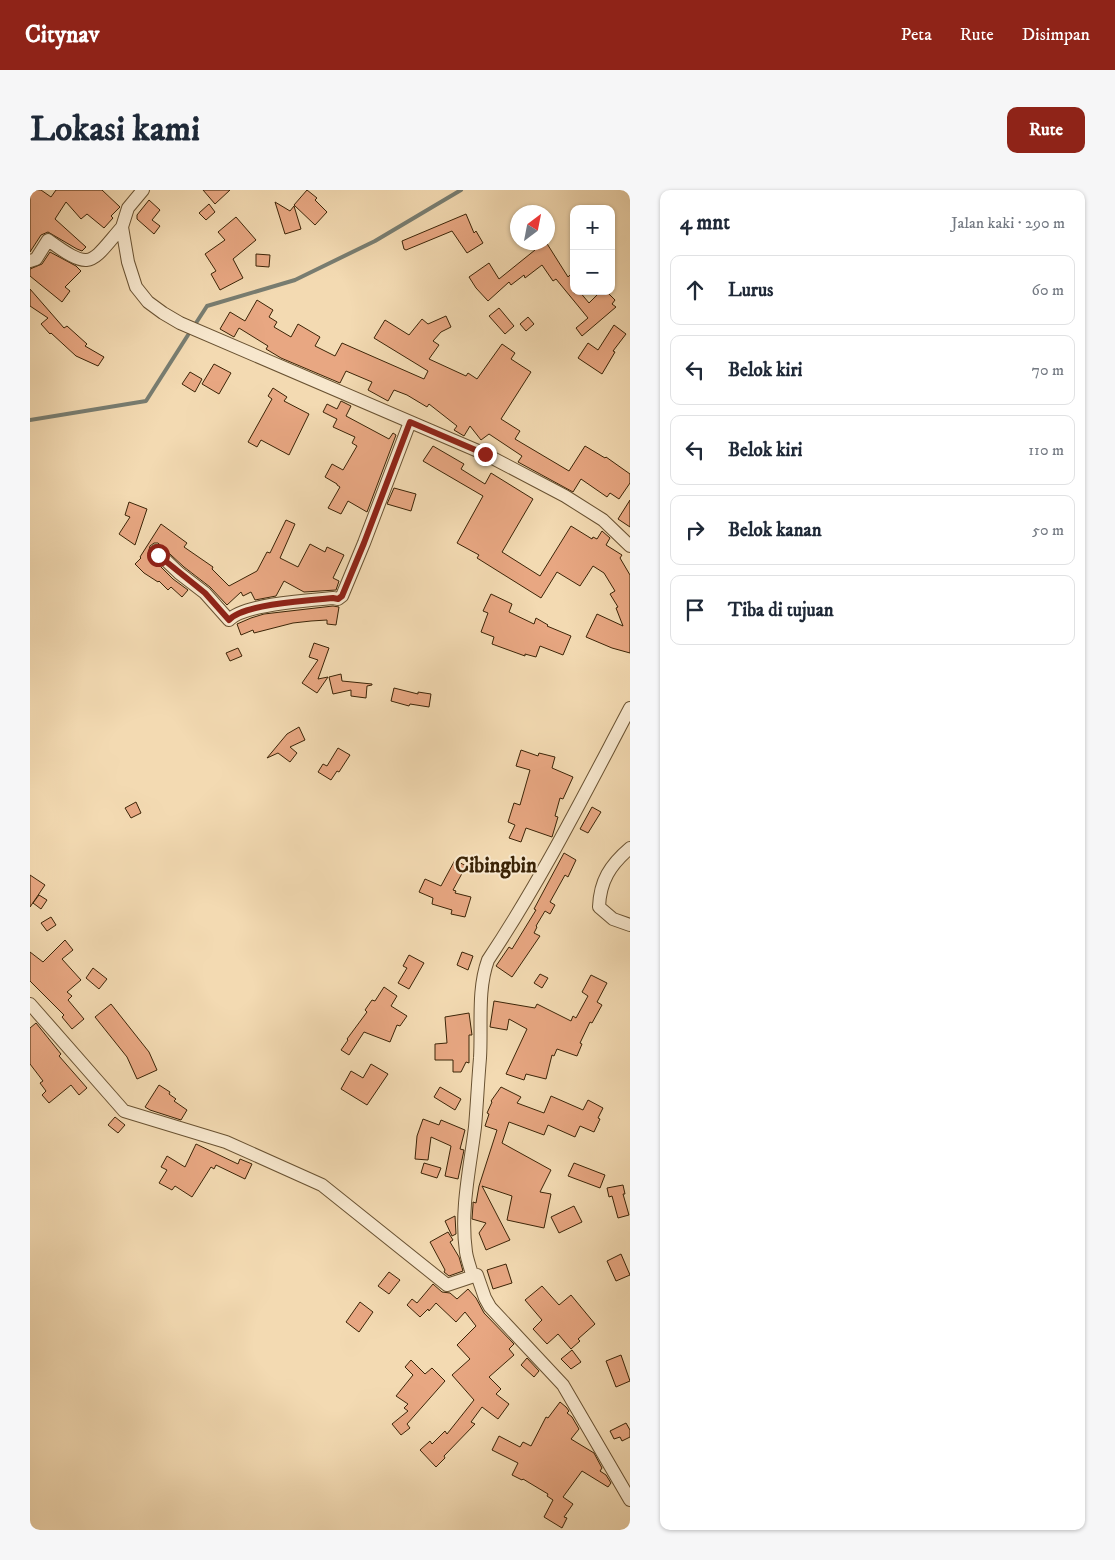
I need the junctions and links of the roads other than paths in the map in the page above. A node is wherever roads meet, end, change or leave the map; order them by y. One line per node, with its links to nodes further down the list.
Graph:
1 (143, 190): 2 (street)
2 (122, 227): 3 (street); 4 (street)
3 (30, 261)
4 (410, 422): 5 (street); 6 (street)
5 (630, 546)
6 (156, 551)
7 (630, 708): 11 (street)
8 (630, 848): 9 (street)
9 (630, 925)
10 (30, 1004): 11 (street)
11 (477, 1275): 12 (street)
12 (630, 1500)

